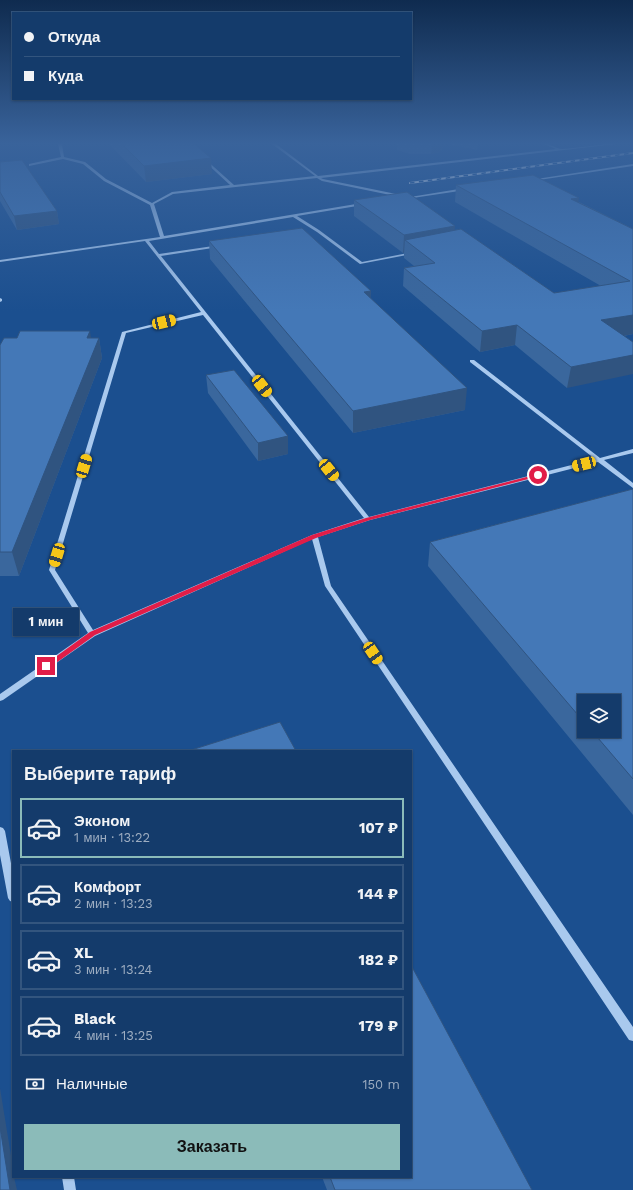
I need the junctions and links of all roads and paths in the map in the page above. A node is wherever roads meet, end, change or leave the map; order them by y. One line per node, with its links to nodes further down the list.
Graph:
1 (143, 200): 6 (lane)
2 (160, 200): 6 (lane)
3 (393, 200): 4 (lane)
4 (396, 200)
5 (370, 203): 7 (lane)
6 (152, 204): 10 (lane)
7 (293, 214): 8 (lane); 10 (lane)
8 (318, 231): 9 (lane); 13 (lane)
9 (310, 232)
10 (162, 237): 11 (lane)
11 (146, 240): 14 (lane); 15 (lane)
12 (226, 245): 14 (lane)
13 (414, 253)
14 (158, 255): 16 (lane)
15 (0, 261)
16 (204, 313): 21 (lane); 23 (lane)
17 (472, 360): 19 (lane)
18 (633, 451): 19 (lane)
19 (600, 460): 20 (lane); 21 (lane)
20 (633, 486)
21 (368, 519): 22 (lane)
22 (314, 536): 23 (lane); 27 (lane)
23 (92, 634): 24 (lane)
24 (0, 698)
25 (0, 831): 26 (lane)
26 (12, 893)
27 (633, 1036)
28 (68, 1178): 29 (lane)
29 (70, 1190)

